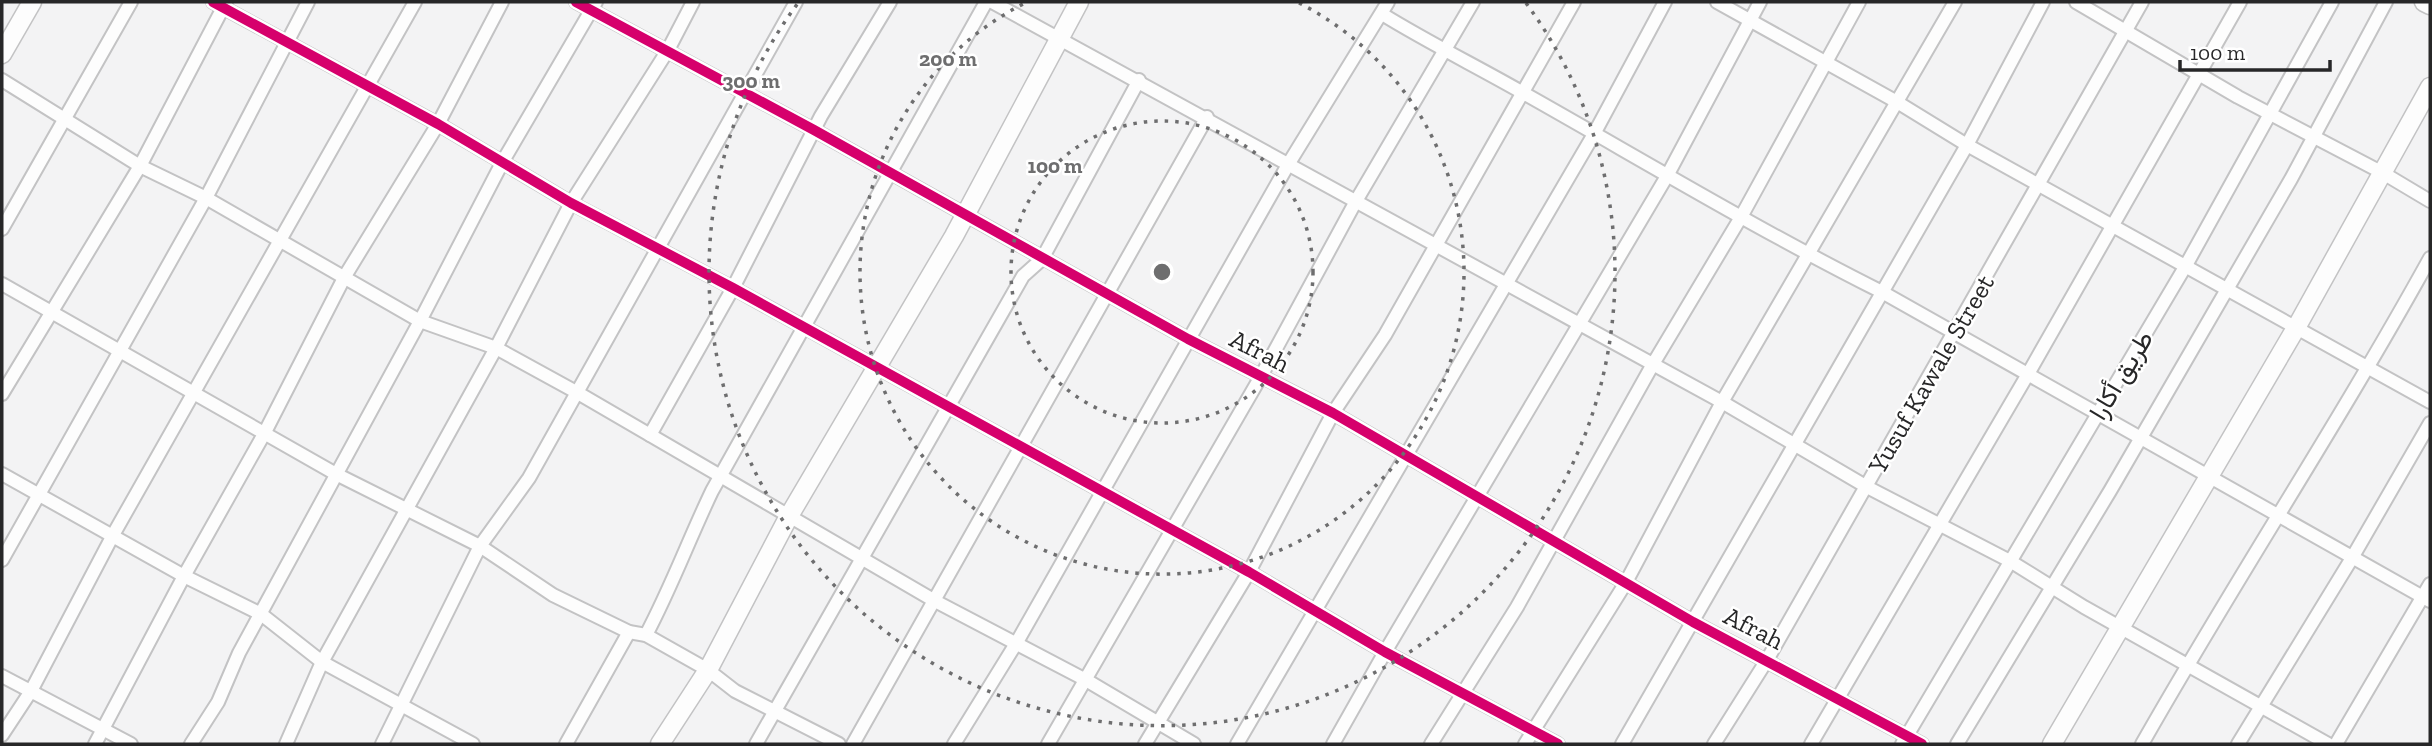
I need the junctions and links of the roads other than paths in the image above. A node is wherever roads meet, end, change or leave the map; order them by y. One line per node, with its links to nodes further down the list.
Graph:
1 (32, 2): 38 (street)
2 (131, 2): 50 (street)
3 (308, 2): 35 (street)
4 (415, 2): 43 (street)
5 (502, 2): 51 (street)
6 (576, 2): 30 (street, Afrah)
7 (693, 2): 36 (street)
8 (796, 2): 46 (street)
9 (890, 2): 52 (street)
10 (986, 2): 59 (street)
11 (992, 2): 34 (street)
12 (1079, 2): 34 (street)
13 (1388, 2): 31 (street)
14 (1473, 2): 37 (street)
15 (1574, 2): 45 (street)
16 (1665, 2): 53 (street)
17 (1717, 2): 32 (street)
18 (1760, 2): 32 (street)
19 (1859, 2): 39 (street)
20 (1955, 2): 47 (street)
21 (2043, 2): 55 (street)
22 (2076, 2): 33 (street)
23 (2142, 2): 33 (street, Yusuf Kawale Street)
24 (2240, 2): 40 (street)
25 (2332, 2): 48 (street, طريق أكارا)
26 (2386, 2): 54 (street)
27 (2424, 2): 29 (street)
28 (221, 4): 35 (street); 58 (street)
29 (2430, 5)
30 (593, 6): 36 (street, Afrah); 56 (street)
31 (1382, 14): 37 (street); 57 (street)
32 (1751, 20): 39 (street); 61 (street)
33 (2127, 30): 40 (street); 62 (street, Yusuf Kawale Street)
34 (1060, 38): 42 (street); 67 (street)
35 (286, 40): 43 (street); 63 (street)
36 (667, 50): 46 (street, Afrah); 66 (street)
37 (1444, 52): 45 (street); 64 (street)
38 (2, 54)
39 (1824, 64): 47 (street); 68 (street)
40 (2200, 75): 48 (street); 69 (street)
41 (2, 80): 50 (street)
42 (1139, 80): 49 (street); 76 (street)
43 (369, 85): 51 (street); 71 (street)
44 (2430, 88): 60 (street)
45 (1521, 92): 53 (street); 72 (street)
46 (745, 93): 52 (street, Afrah); 73 (street)
47 (1897, 102): 55 (street); 74 (street)
48 (2269, 114): 54 (street); 77 (street, طريق أكارا)
49 (1207, 117): 57 (street); 84 (street)
50 (66, 120): 58 (street); 70 (street)
51 (438, 124): 56 (street); 78 (street)
52 (814, 130): 59 (street, Afrah); 81 (street)
53 (1594, 134): 61 (street); 79 (street)
54 (2313, 136): 60 (street); 82 (street)
55 (1967, 145): 62 (street); 83 (street)
56 (503, 161): 66 (street); 86 (street)
57 (1289, 163): 64 (street); 91 (street)
58 (139, 166): 63 (street); 85 (street)
59 (890, 173): 67 (street, Afrah); 88 (street)
60 (2383, 173): 65 (street); 89 (street)
61 (1667, 176): 68 (street); 87 (street)
62 (2038, 185): 69 (street); 90 (street, Yusuf Kawale Street)
63 (206, 198): 71 (street); 93 (street)
64 (1356, 201): 72 (street); 98 (street)
65 (2430, 201)
66 (571, 204): 73 (street); 92 (street)
67 (965, 215): 76 (street, Afrah); 95 (street)
68 (1741, 217): 74 (street); 94 (street)
69 (2111, 226): 77 (street); 97 (street)
70 (2, 229)
71 (279, 240): 78 (street); 101 (street)
72 (1434, 246): 79 (street); 105 (street)
73 (658, 250): 81 (street); 99 (street)
74 (1807, 254): 83 (street); 102 (street)
75 (2430, 257): 96 (street)
76 (1042, 258): 84 (street, Afrah); 104 (street)
77 (2185, 267): 82 (street); 106 (street, طريق أكارا)
78 (345, 276): 86 (street); 108 (street)
79 (1506, 283): 87 (street); 113 (street)
80 (2, 284): 85 (street)
81 (733, 288): 88 (street); 109 (street)
82 (2226, 289): 89 (street); 110 (street)
83 (1882, 292): 90 (street); 111 (street)
84 (1107, 293): 91 (street, Afrah); 112 (street)
85 (53, 312): 93 (street); 100 (street)
86 (420, 321): 92 (street); 115 (street)
87 (1578, 324): 94 (street); 121 (street)
88 (804, 328): 95 (street); 117 (street)
89 (2296, 328): 96 (street); 116 (street)
90 (1955, 333): 97 (street); 118 (street, Yusuf Kawale Street)
91 (1188, 339): 98 (street, Afrah); 119 (street)
92 (496, 348): 99 (street); 122 (street)
93 (121, 350): 101 (street); 120 (street)
94 (1653, 364): 102 (street); 128 (street)
95 (877, 368): 104 (street); 124 (street)
96 (2369, 368): 103 (street); 123 (street)
97 (2028, 374): 106 (street); 125 (street)
98 (1260, 378): 105 (street, Afrah); 126 (street)
99 (578, 393): 109 (street); 129 (street)
100 (2, 394)
101 (193, 394): 108 (street); 127 (street)
102 (1722, 402): 111 (street); 136 (street)
103 (2430, 402)
104 (950, 407): 112 (street); 131 (street)
105 (1333, 413): 113 (street, Afrah); 134 (street)
106 (2098, 413): 110 (street); 133 (street, طريق أكارا)
107 (2430, 424): 130 (street)
108 (264, 434): 115 (street); 135 (street)
109 (650, 435): 117 (street)
110 (2138, 439): 116 (street); 138 (street)
111 (1794, 443): 118 (street); 143 (street)
112 (1022, 447): 119 (street); 140 (street)
113 (1404, 457): 121 (street, Afrah); 141 (street)
114 (2, 474): 120 (street)
115 (336, 474): 122 (street); 142 (street)
116 (2209, 475): 123 (street); 144 (street)
117 (722, 477): 124 (street); 146 (street)
118 (1867, 487): 125 (street); 149 (street, Yusuf Kawale Street)
119 (1102, 491): 126 (street); 147 (street)
120 (40, 498): 127 (street); 132 (street)
121 (1477, 498): 128 (street, Afrah); 148 (street)
122 (406, 510): 129 (street); 150 (street)
123 (2279, 514): 130 (street); 151 (street)
124 (789, 516): 131 (street); 152 (street)
125 (1938, 524): 133 (street); 157 (street)
126 (1172, 530): 134 (street); 154 (street)
127 (113, 536): 135 (street); 155 (street)
128 (1553, 542): 136 (street, Afrah); 156 (street)
129 (480, 546): 145 (street); 159 (street)
130 (2352, 558): 139 (street); 158 (street)
131 (864, 559): 140 (street); 160 (street)
132 (2, 560)
133 (2010, 562): 138 (street); 165 (street, طريق أكارا)
134 (1249, 572): 141 (street); 161 (street)
135 (184, 576): 142 (street); 162 (street)
136 (1625, 584): 143 (street, Afrah); 163 (street)
137 (2430, 584): 139 (street)
138 (2050, 587): 144 (street); 190 (street)
139 (2427, 599): 195 (street)
140 (935, 601): 147 (street); 176 (street)
141 (1315, 611): 148 (street); 181 (street)
142 (261, 614): 150 (street); 168 (street)
143 (1693, 622): 149 (street, Afrah); 186 (street)
144 (2119, 625): 151 (street); 191 (street)
145 (629, 632): 146 (street); 172 (street)
146 (646, 635): 152 (street)
147 (1017, 642): 154 (street); 177 (street)
148 (1385, 652): 156 (street); 182 (street)
149 (1768, 660): 157 (street, Afrah); 187 (street, Yusuf Kawale Street)
150 (322, 662): 159 (street); 169 (street)
151 (2186, 666): 158 (street); 192 (street)
152 (708, 670): 160 (street); 173 (street)
153 (2, 676): 155 (street)
154 (1086, 680): 161 (street); 178 (street)
155 (31, 691): 162 (street); 164 (street)
156 (1464, 695): 163 (street); 183 (street)
157 (1839, 698): 165 (street, Afrah); 188 (street)
158 (2261, 706): 193 (street); 194 (street)
159 (402, 707): 170 (street); 171 (street)
160 (775, 710): 174 (street); 175 (street)
161 (1157, 723): 179 (street); 180 (street)
162 (103, 729): 166 (street); 167 (street)
163 (1532, 732): 184 (street); 185 (street)
164 (2, 735)
165 (1905, 740): 189 (street, Afrah)
166 (95, 744)
167 (131, 744)
168 (191, 744)
169 (285, 744)
170 (382, 744)
171 (473, 744)
172 (566, 744)
173 (660, 744)
174 (756, 744)
175 (839, 744)
176 (853, 744)
177 (954, 744)
178 (1048, 744)
179 (1145, 744)
180 (1194, 744)
181 (1237, 744)
182 (1333, 744)
183 (1431, 744)
184 (1525, 744)
185 (1558, 744)
186 (1622, 744)
187 (1714, 744)
188 (1811, 744)
189 (1922, 744)
190 (1957, 744)
191 (2052, 744)
192 (2142, 744)
193 (2238, 744)
194 (2328, 744)
195 (2336, 744)

